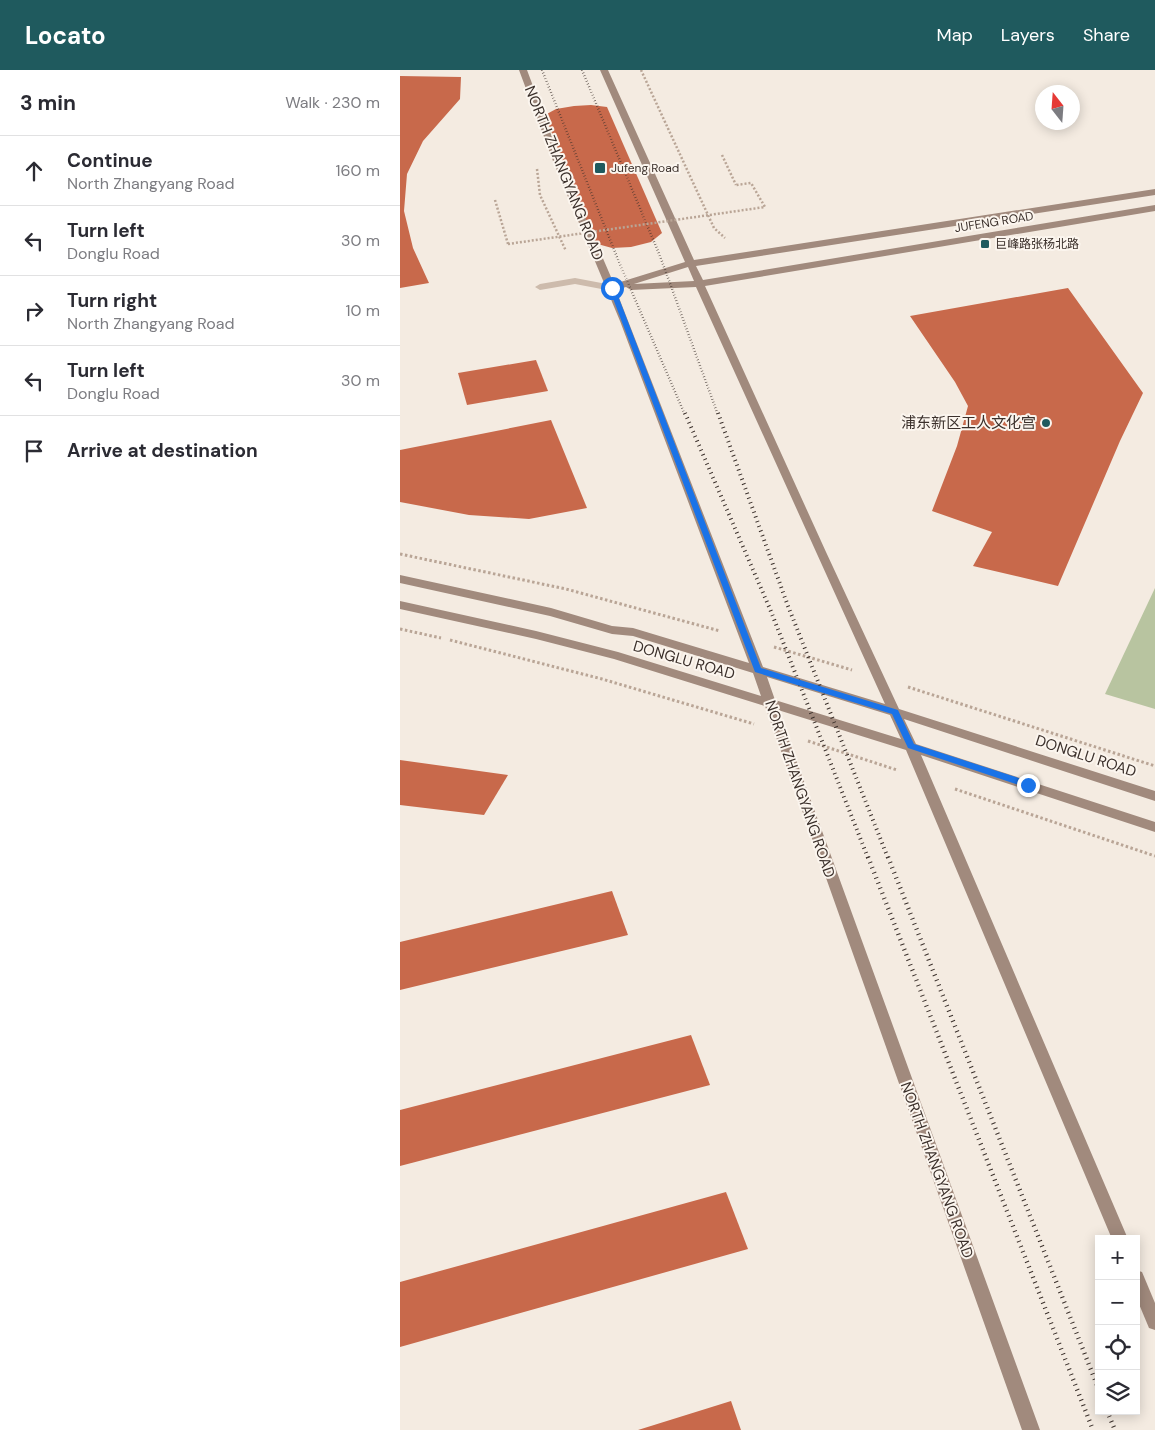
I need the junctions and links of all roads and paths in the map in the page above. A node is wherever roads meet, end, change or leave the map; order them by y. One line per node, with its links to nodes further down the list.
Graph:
1 (523, 70): 12 (main road, NORTH ZHANGYANG ROAD)
2 (604, 70): 9 (main road)
3 (641, 70): 8 (path)
4 (722, 155): 6 (path, bridge)
5 (1155, 192): 9 (main road, JUFENG ROAD)
6 (495, 200)
7 (1155, 208): 10 (main road, JUFENG ROAD)
8 (729, 240)
9 (690, 264): 10 (main road); 12 (main road, JUFENG ROAD)
10 (698, 284): 12 (main road, JUFENG ROAD); 17 (main road)
11 (540, 287): 12 (lane)
12 (612, 288): 15 (main road, NORTH ZHANGYANG ROAD)
13 (400, 579): 15 (main road, DONGLU ROAD)
14 (400, 605): 16 (main road, DONGLU ROAD)
15 (758, 670): 16 (main road, NORTH ZHANGYANG ROAD); 17 (main road, DONGLU ROAD)
16 (770, 702): 18 (main road, DONGLU ROAD); 24 (main road, NORTH ZHANGYANG ROAD)
17 (895, 712): 18 (main road); 19 (main road, DONGLU ROAD)
18 (911, 746): 20 (main road, DONGLU ROAD); 21 (main road)
19 (1155, 796)
20 (1155, 826)
21 (1118, 1235)
22 (1137, 1280): 23 (main road)
23 (1155, 1322)
24 (1031, 1430)

